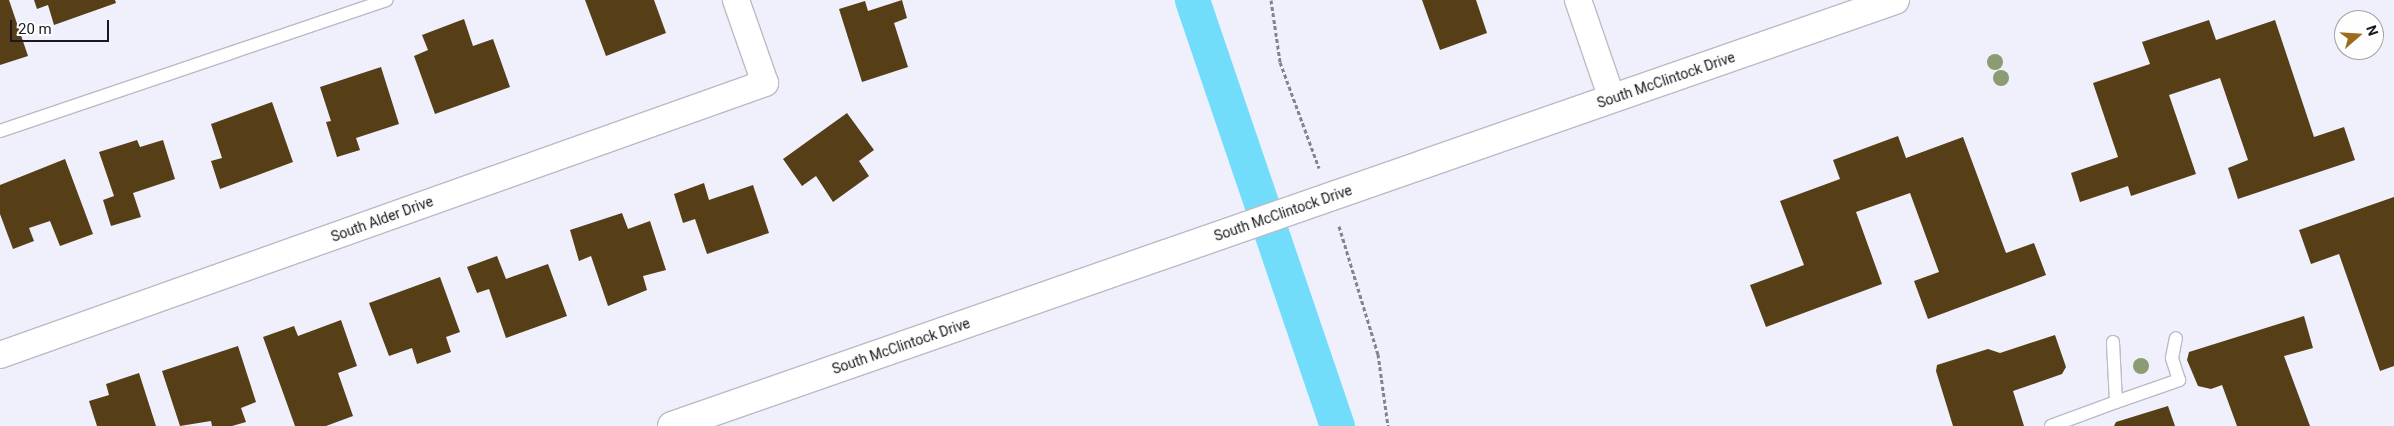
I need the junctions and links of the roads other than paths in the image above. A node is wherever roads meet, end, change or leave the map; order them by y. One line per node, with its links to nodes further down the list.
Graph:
1 (386, 0): 6 (lane)
2 (736, 0): 9 (street, South Alder Drive)
3 (1578, 0): 5 (street)
4 (1895, 0): 5 (main road, South McClintock Drive)
5 (1612, 99): 11 (main road, South McClintock Drive)
6 (0, 131)
7 (2176, 338): 10 (lane)
8 (2113, 342): 10 (lane)
9 (0, 355)
10 (2116, 402): 12 (lane)
11 (672, 426)
12 (2051, 426)

